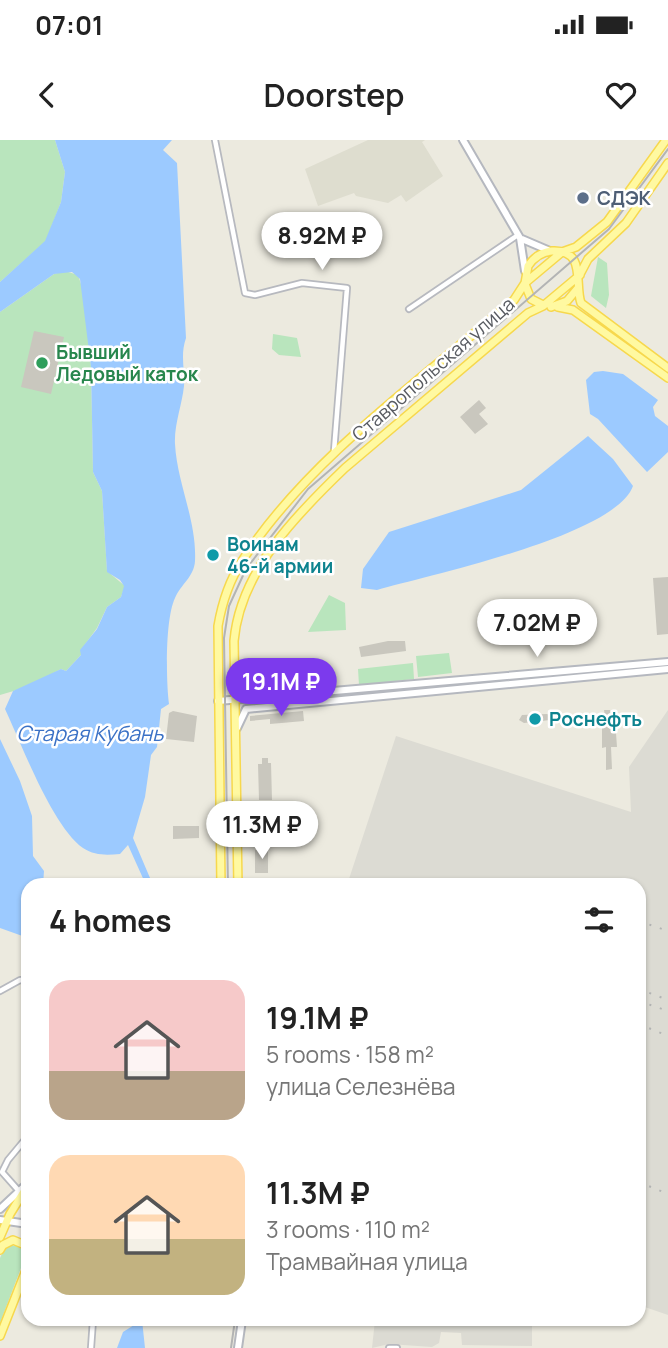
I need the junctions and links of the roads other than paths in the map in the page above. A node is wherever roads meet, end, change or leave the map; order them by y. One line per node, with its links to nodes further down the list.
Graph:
1 (215, 140): 15 (street)
2 (463, 140): 5 (main road)
3 (666, 140): 7 (main road)
4 (668, 163): 9 (main road, Ставропольская улица)
5 (519, 236): 6 (main road); 8 (main road); 12 (street)
6 (551, 251): 7 (main road); 8 (main road, Ставропольская улица)
7 (562, 252): 9 (main road); 10 (main road)
8 (525, 273): 10 (main road, Ставропольская улица)
9 (580, 275): 11 (main road); 11 (main road, Ставропольская улица); 13 (main road)
10 (525, 283): 11 (main road); 15 (main road, Ставропольская улица)
11 (547, 306): 14 (main road); 16 (main road, Ставропольская улица)
12 (410, 309)
13 (668, 368)
14 (668, 378)
15 (333, 455): 16 (main road, Ставропольская улица); 22 (main road, Ставропольская улица)
16 (345, 468): 19 (main road, Ставропольская улица)
17 (668, 662): 20 (main road)
18 (668, 669): 23 (main road)
19 (234, 676): 20 (main road); 21 (main road, Ставропольская улица)
20 (257, 699): 21 (main road)
21 (235, 700): 22 (main road); 23 (main road, Ставропольская улица)
22 (218, 701): 24 (main road, Ставропольская улица)
23 (236, 733): 25 (main road, Ставропольская улица)
24 (221, 878)
25 (238, 878)
26 (21, 980): 27 (street)
27 (0, 992)
28 (21, 1144): 30 (street)
29 (21, 1188): 30 (main road)
30 (18, 1190): 32 (main road)
31 (21, 1194): 33 (main road)
32 (0, 1209)
33 (3, 1221): 34 (main road); 35 (main road)
34 (21, 1223)
35 (0, 1237)
36 (21, 1243): 37 (main road)
37 (0, 1250)
38 (21, 1283): 41 (main road)
39 (93, 1326): 42 (street)
40 (241, 1326): 43 (main road)
41 (0, 1334)
42 (91, 1348)
43 (238, 1348)
44 (389, 1348): 45 (street)
45 (397, 1348)

